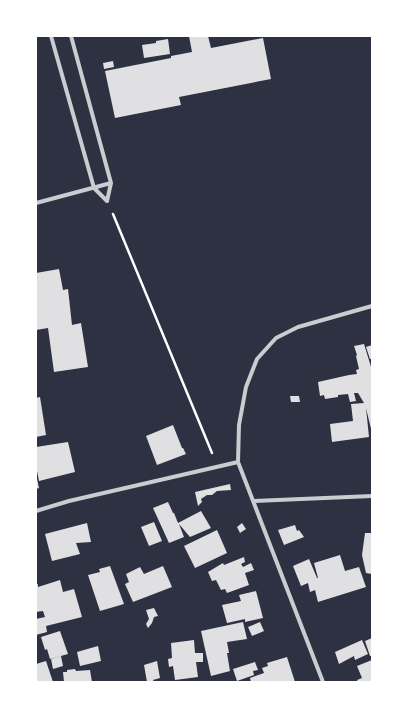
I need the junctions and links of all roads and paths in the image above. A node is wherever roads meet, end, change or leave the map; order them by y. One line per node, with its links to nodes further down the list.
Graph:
1 (51, 36): 4 (street)
2 (71, 36): 3 (street)
3 (111, 183): 4 (street); 5 (street)
4 (94, 188): 5 (street); 6 (street)
5 (107, 201): 9 (path)
6 (36, 203)
7 (372, 306): 8 (street)
8 (238, 462): 9 (street); 11 (street)
9 (218, 466): 12 (street)
10 (372, 496): 11 (street)
11 (253, 501): 13 (street)
12 (36, 511)
13 (323, 682)

